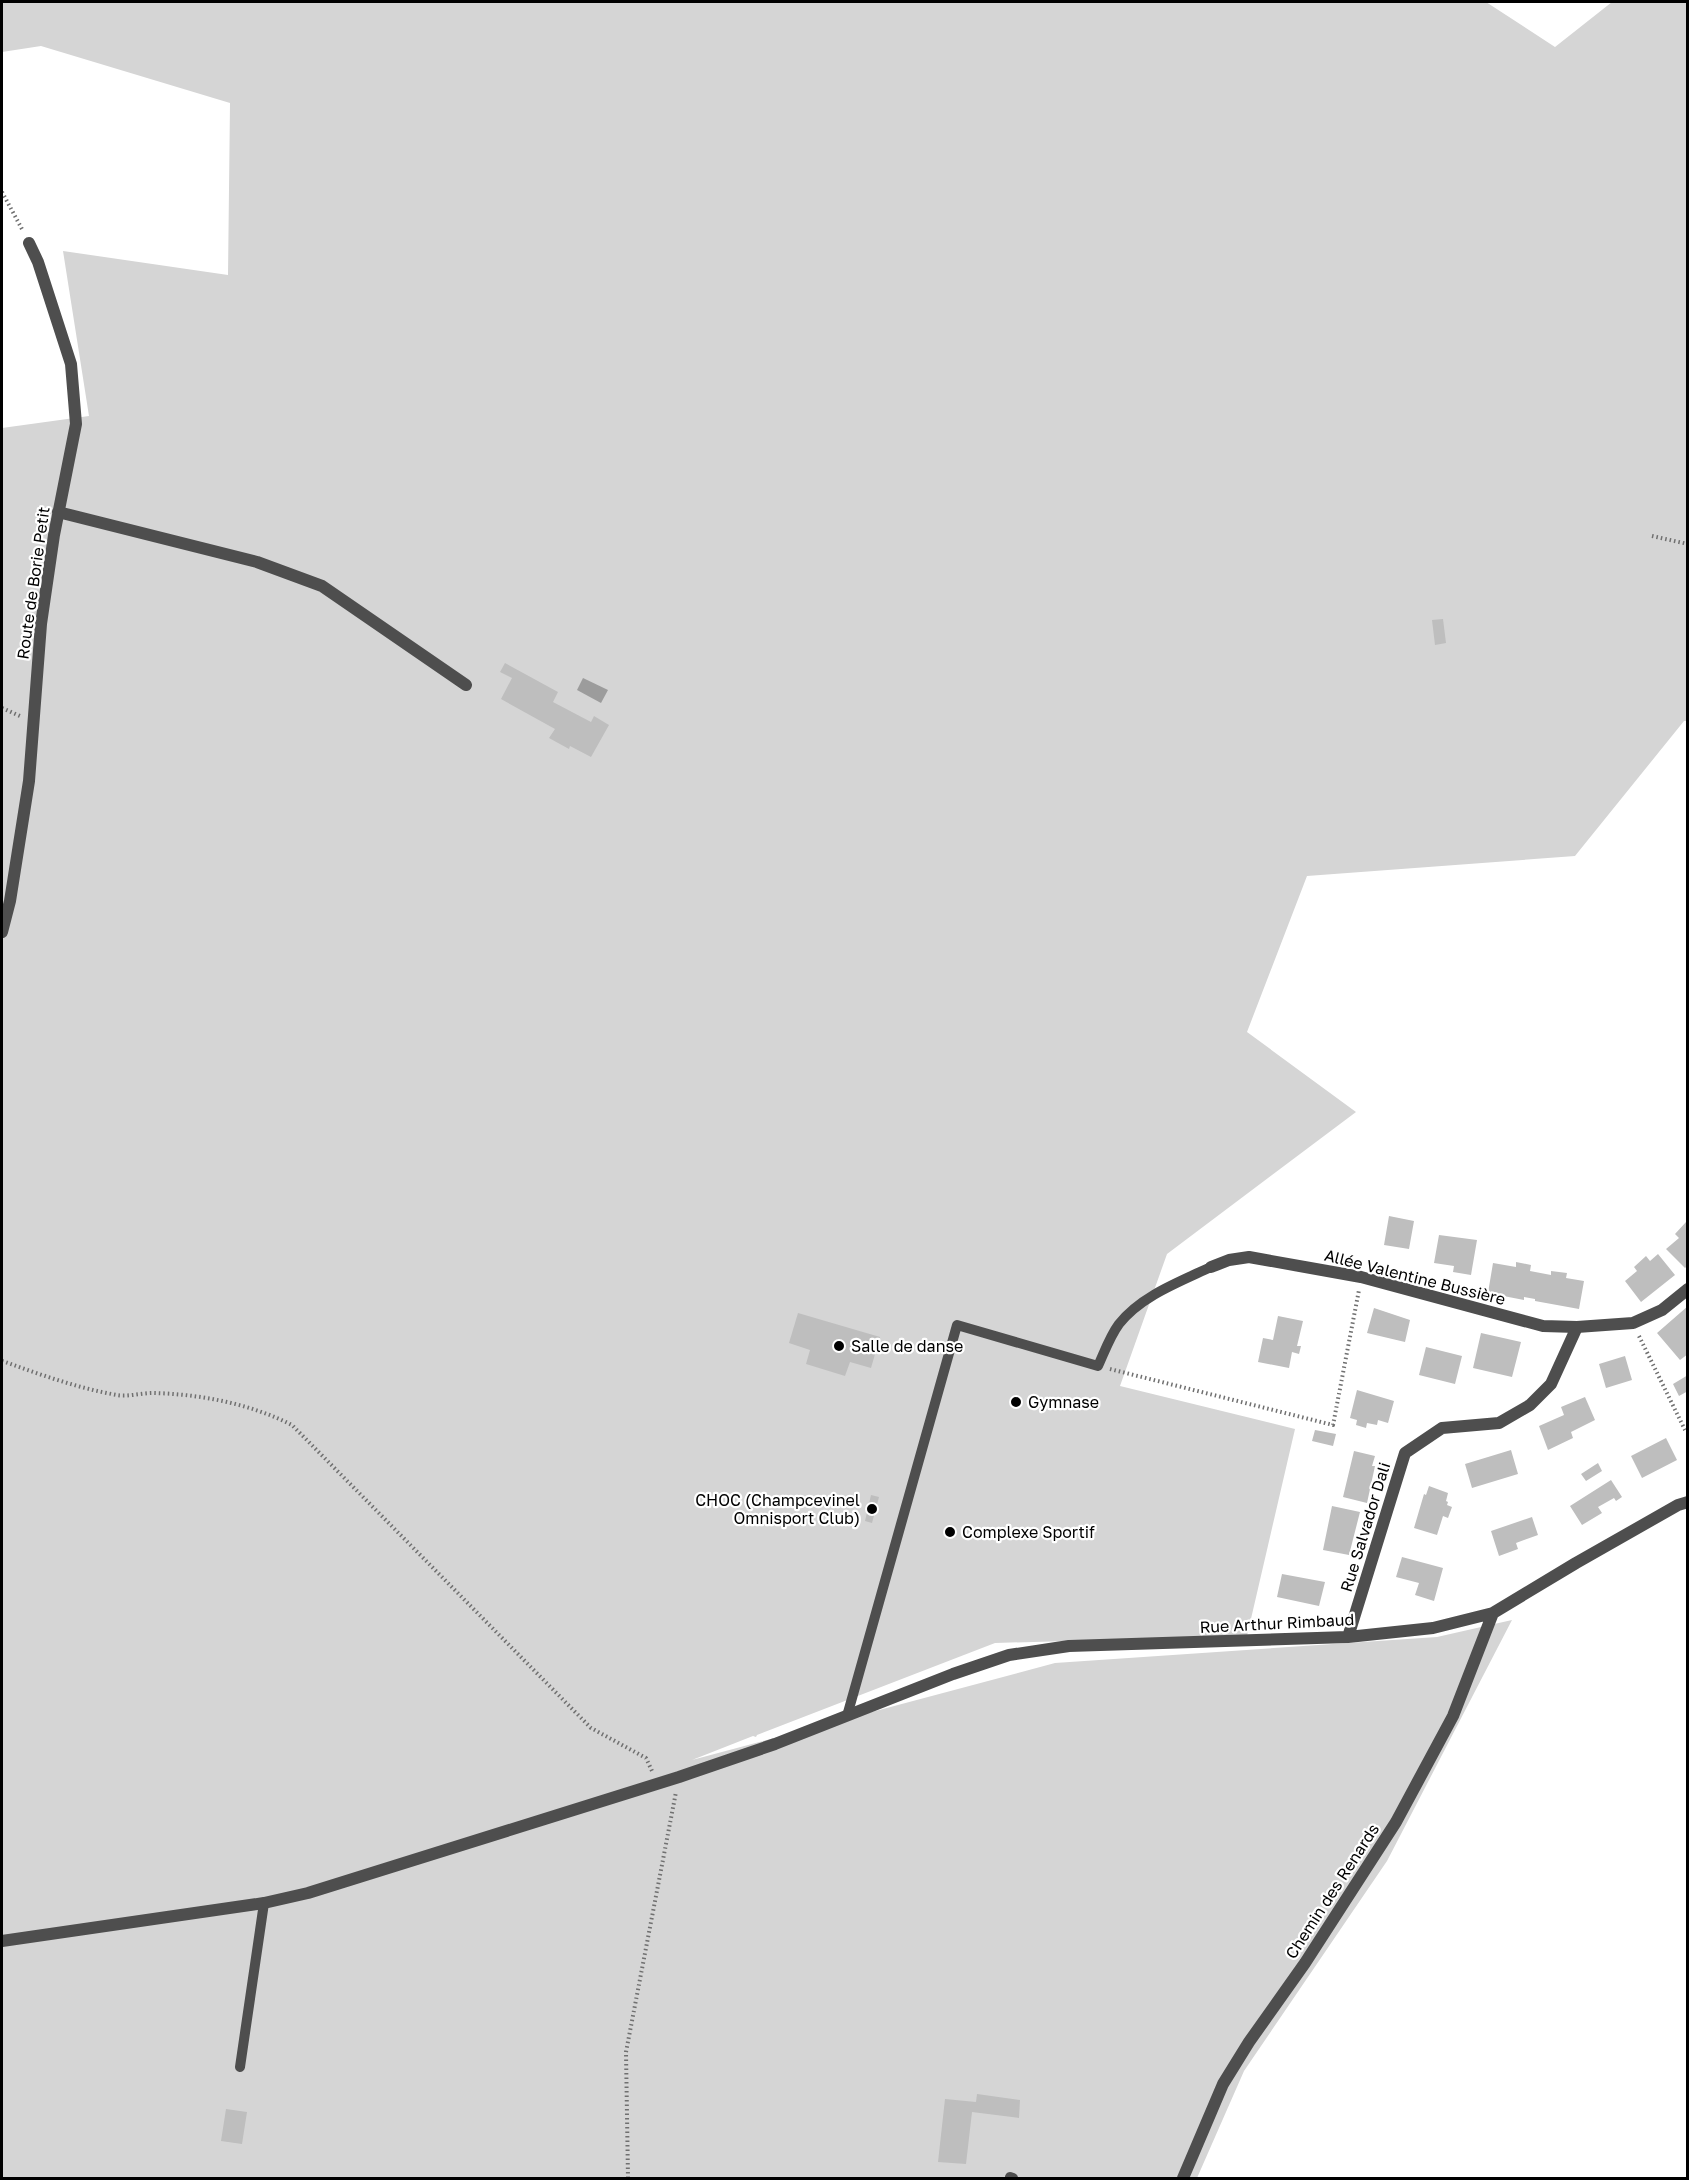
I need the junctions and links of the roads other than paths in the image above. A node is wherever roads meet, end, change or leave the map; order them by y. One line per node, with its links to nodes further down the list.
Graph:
1 (29, 243): 2 (street, Route de Borie Petit)
2 (58, 512): 3 (street); 4 (street, Route de Borie Petit)
3 (466, 685)
4 (2, 932)
5 (1211, 1267): 7 (street, Allée Valentine Bussière); 11 (lane)
6 (1688, 1289): 7 (street)
7 (1577, 1327): 10 (street, Rue Salvador Dali)
8 (1688, 1502): 9 (street, Rue Arthur Rimbaud)
9 (1493, 1613): 10 (street, Rue Arthur Rimbaud); 15 (street, Chemin des Renards)
10 (1348, 1637): 11 (street, Rue Arthur Rimbaud)
11 (847, 1716): 12 (street, Rue Arthur Rimbaud)
12 (264, 1903): 13 (street, Rue Arthur Rimbaud); 14 (lane)
13 (2, 1941)
14 (240, 2067)
15 (1183, 2178)

